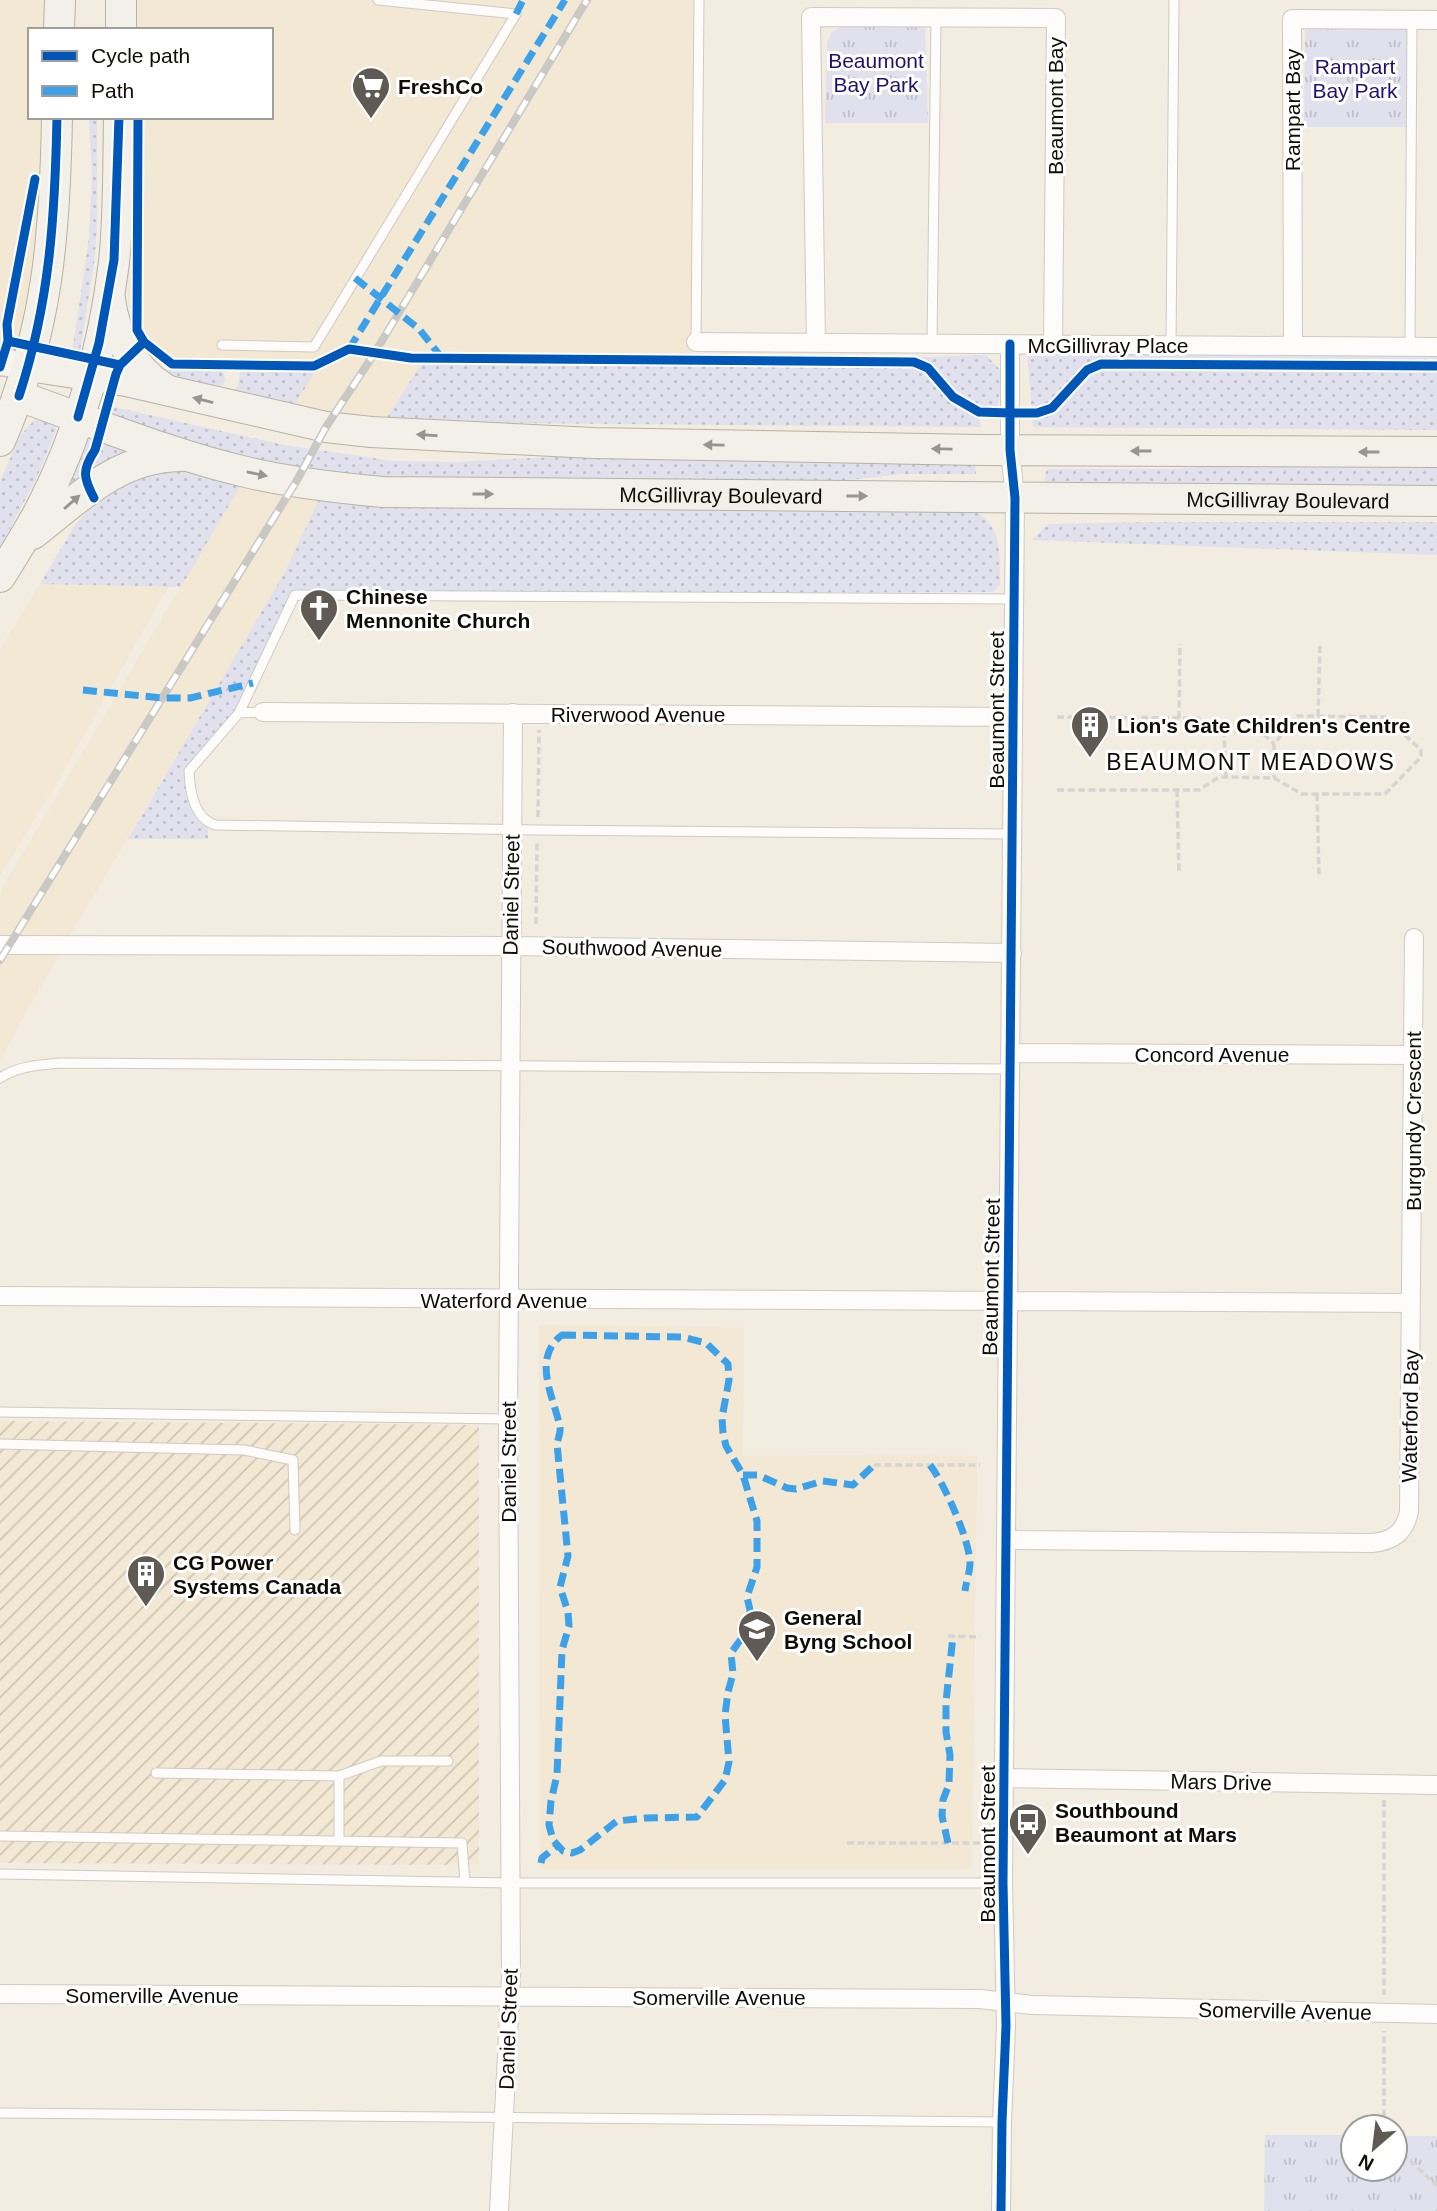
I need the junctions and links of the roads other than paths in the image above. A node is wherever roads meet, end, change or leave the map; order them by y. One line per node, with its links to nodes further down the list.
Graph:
1 (60, 0): 9 (main road)
2 (121, 0): 10 (main road)
3 (378, 0): 19 (lane)
4 (699, 0): 14 (lane)
5 (1174, 0): 20 (lane)
6 (936, 17): 15 (street, Beaumont Bay); 16 (lane); 18 (street, Beaumont Bay)
7 (1412, 20): 8 (street, Rampart Bay); 21 (street, Rampart Bay); 22 (lane)
8 (1437, 20)
9 (59, 28)
10 (121, 28)
11 (57, 119): 24 (main road)
12 (119, 119): 13 (main road)
13 (110, 288): 25 (main road); 26 (main road)
14 (696, 342): 15 (street, McGillivray Place)
15 (816, 343): 16 (street, McGillivray Place)
16 (932, 343): 17 (street, McGillivray Place)
17 (1010, 344): 18 (street, McGillivray Place); 30 (street, Beaumont Street)
18 (1054, 344): 20 (street, McGillivray Place)
19 (222, 345)
20 (1171, 345): 21 (street, McGillivray Place)
21 (1293, 346): 22 (street, McGillivray Place)
22 (1410, 347): 23 (street, McGillivray Place)
23 (1437, 347)
24 (14, 364): 25 (main road); 27 (main road)
25 (90, 375): 26 (main road); 28 (main road)
26 (171, 391): 30 (main road, one-way to 26)
27 (10, 393): 28 (main road, McGillivray Boulevard); 29 (main road)
28 (78, 417): 32 (main road, McGillivray Boulevard); 35 (main road)
29 (0, 441)
30 (1010, 450): 31 (main road, one-way to 30); 33 (street, Beaumont Street)
31 (1437, 452)
32 (191, 456): 33 (main road, McGillivray Boulevard, one-way to 33); 35 (main road, one-way to 32)
33 (1015, 498): 34 (main road, McGillivray Boulevard); 37 (street, Beaumont Street)
34 (1437, 502)
35 (19, 545): 36 (main road)
36 (0, 577)
37 (1014, 598): 39 (lane); 41 (street, Beaumont Street)
38 (263, 712): 39 (lane); 40 (street, Riverwood Avenue)
39 (239, 713): 42 (lane)
40 (513, 713): 41 (street, Riverwood Avenue); 42 (street, Daniel Street)
41 (1013, 716): 43 (street, Beaumont Street)
42 (512, 830): 43 (lane); 46 (street, Daniel Street)
43 (1012, 834): 47 (street, Beaumont Street)
44 (1414, 939): 48 (street, Burgundy Crescent)
45 (0, 945): 46 (street, Southwood Avenue)
46 (511, 946): 47 (street, Southwood Avenue); 50 (street, Daniel Street)
47 (1012, 953): 49 (street, Beaumont Street)
48 (1413, 1055): 49 (street, Concord Avenue); 55 (street, Burgundy Crescent)
49 (1011, 1061): 50 (lane); 54 (street, Beaumont Street)
50 (510, 1067): 51 (lane); 53 (street, Daniel Street)
51 (0, 1078)
52 (0, 1296): 53 (street, Waterford Avenue)
53 (510, 1300): 54 (street, Waterford Avenue); 57 (street, Daniel Street)
54 (1009, 1300): 55 (street); 60 (street, Beaumont Street)
55 (1411, 1303): 60 (street, Waterford Bay)
56 (0, 1412): 57 (lane)
57 (508, 1419): 70 (street, Daniel Street)
58 (0, 1444): 59 (lane)
59 (295, 1530)
60 (1007, 1539): 64 (street, Beaumont Street)
61 (448, 1761): 63 (lane)
62 (156, 1773): 63 (lane)
63 (339, 1776): 67 (lane)
64 (1005, 1778): 65 (street, Mars Drive); 71 (street, Beaumont Street)
65 (1437, 1785)
66 (0, 1836): 67 (lane)
67 (339, 1839): 69 (lane)
68 (0, 1874): 69 (lane)
69 (465, 1882): 70 (lane)
70 (512, 1883): 71 (lane); 73 (street, Daniel Street)
71 (1003, 1883): 74 (street, Beaumont Street)
72 (0, 1994): 73 (street, Somerville Avenue)
73 (510, 1995): 74 (street, Somerville Avenue); 77 (street, Daniel Street)
74 (1006, 2002): 75 (street, Somerville Avenue); 78 (street, Beaumont Street)
75 (1437, 2014)
76 (0, 2113): 77 (lane)
77 (505, 2116): 78 (lane); 79 (street, Daniel Street)
78 (1002, 2122): 80 (street, Beaumont Street)
79 (499, 2211)
80 (1001, 2211)

